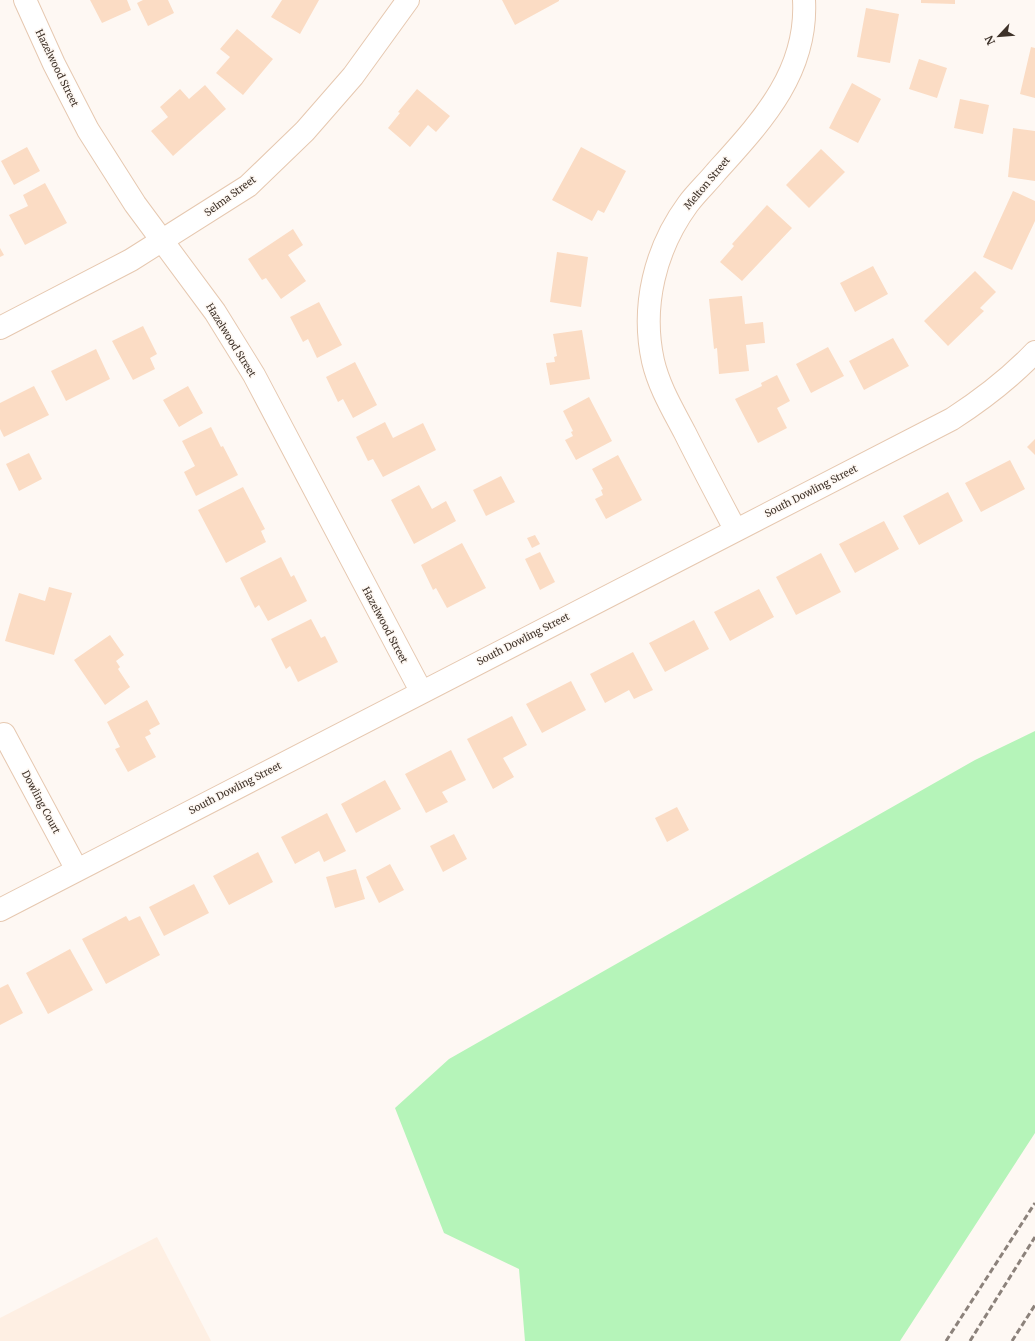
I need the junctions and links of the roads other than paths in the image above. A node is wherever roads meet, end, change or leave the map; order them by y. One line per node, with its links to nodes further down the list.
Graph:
1 (25, 0): 4 (street, Hazelwood Street)
2 (408, 0): 4 (street, Selma Street)
3 (804, 0): 7 (street, Melton Street)
4 (161, 241): 5 (street, Selma Street); 8 (street, Hazelwood Street)
5 (0, 328)
6 (1035, 352): 7 (street, South Dowling Street)
7 (735, 529): 8 (street, South Dowling Street)
8 (421, 691): 10 (street, South Dowling Street)
9 (4, 734): 10 (street, Dowling Court)
10 (77, 870): 11 (street, South Dowling Street)
11 (0, 910)

